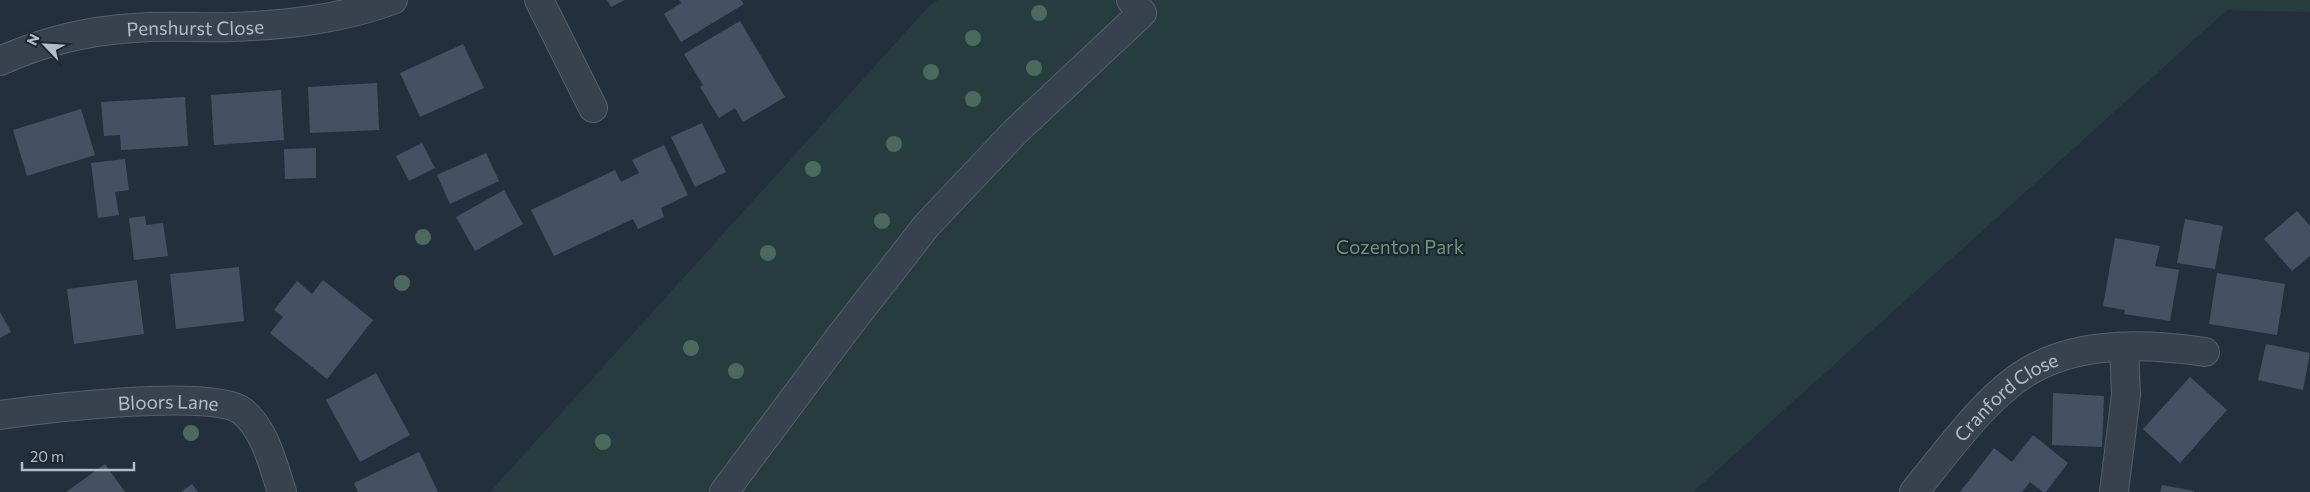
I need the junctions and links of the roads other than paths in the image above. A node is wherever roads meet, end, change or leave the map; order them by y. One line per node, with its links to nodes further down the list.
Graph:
1 (393, 0): 4 (street, Penshurst Close)
2 (539, 0): 5 (street)
3 (1131, 0): 10 (street)
4 (0, 61)
5 (593, 108)
6 (2124, 347): 7 (street, Cranford Close); 11 (street, Cranford Close); 12 (street)
7 (2205, 352)
8 (0, 415): 9 (street, Bloors Lane)
9 (282, 492)
10 (724, 492)
11 (1914, 492)
12 (2114, 492)

